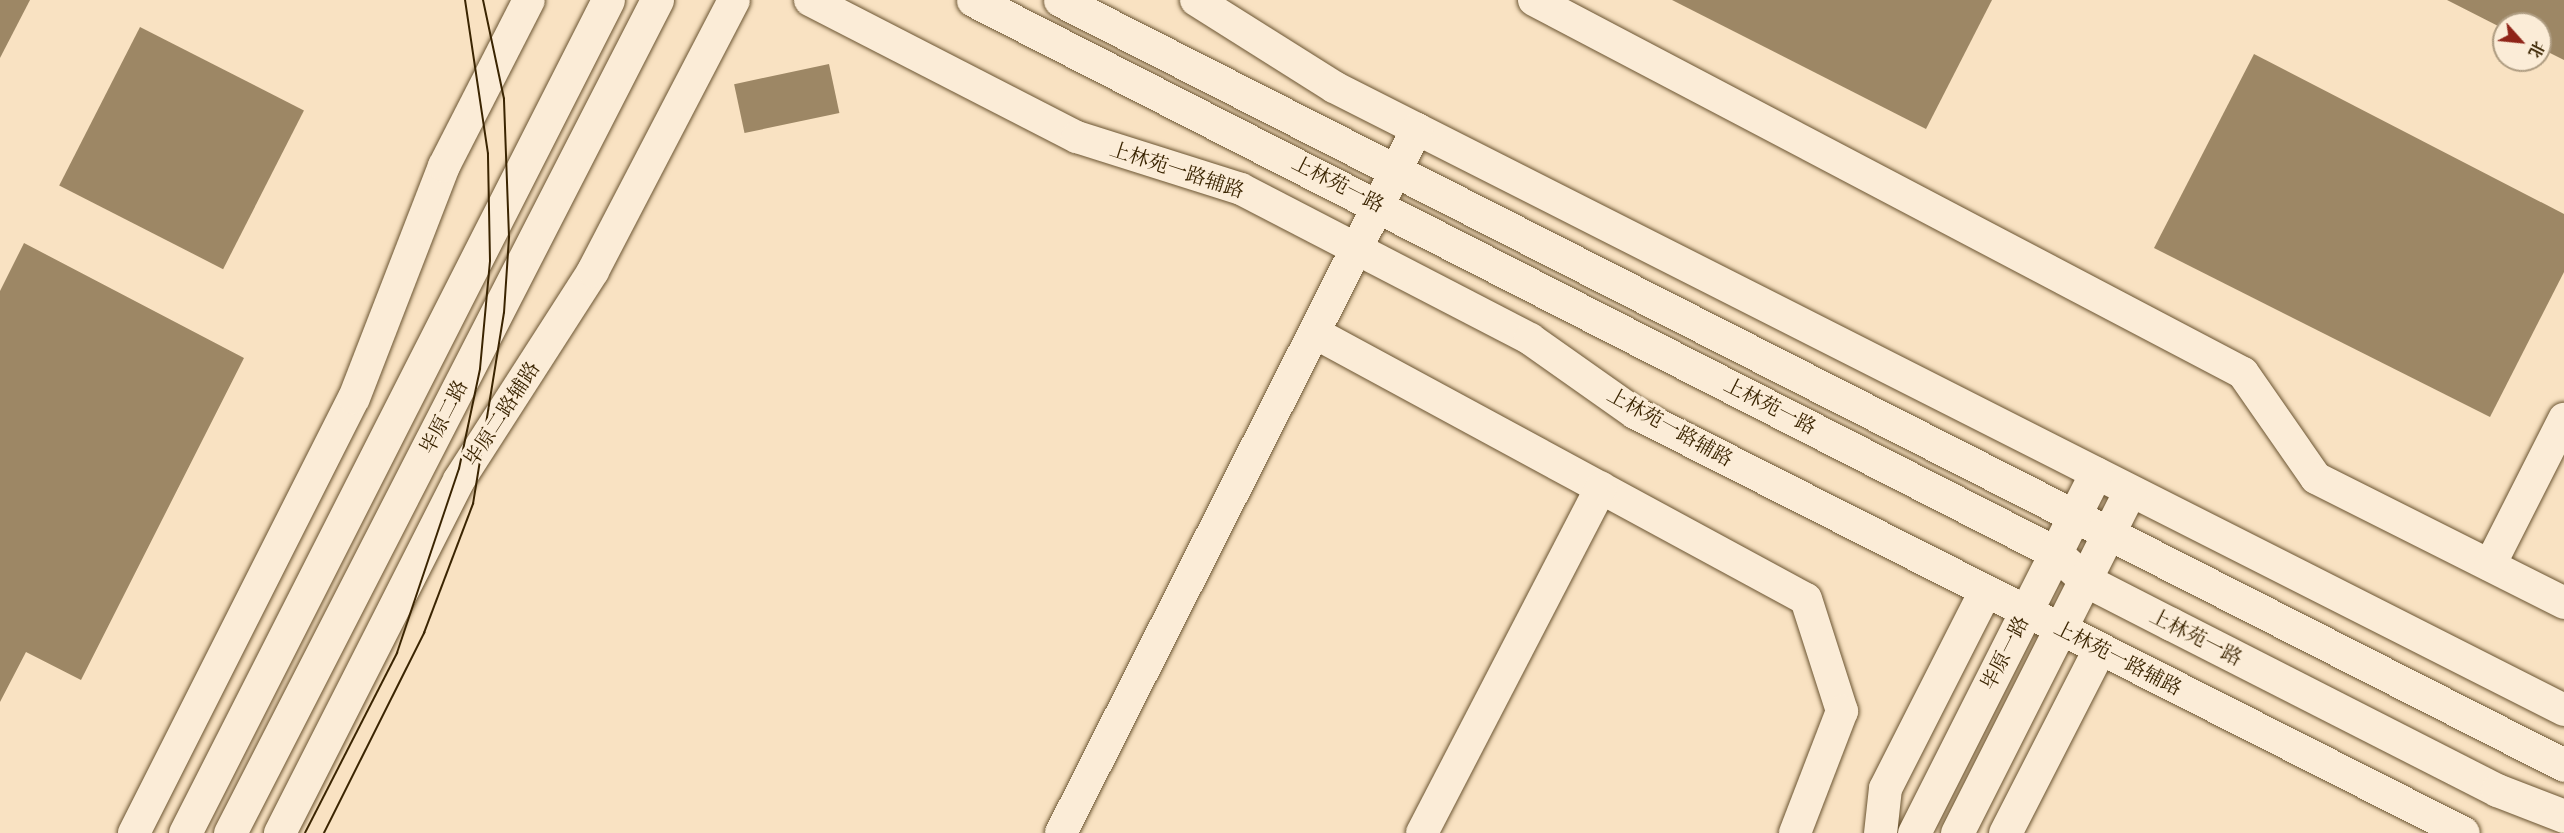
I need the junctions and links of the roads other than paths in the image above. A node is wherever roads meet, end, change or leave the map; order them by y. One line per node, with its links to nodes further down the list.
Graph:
1 (529, 0): 32 (street)
2 (608, 0): 33 (street)
3 (657, 0): 34 (street, 毕原二路)
4 (734, 0): 35 (street, 毕原二路辅路)
5 (810, 0): 13 (street, 上林苑一路辅路)
6 (973, 0): 12 (street, 上林苑一路)
7 (1060, 0): 11 (street, 上林苑一路)
8 (1196, 0): 10 (street)
9 (1534, 0): 22 (street)
10 (1417, 129): 11 (street); 16 (street)
11 (1396, 171): 12 (street); 19 (street, 上林苑一路)
12 (1379, 205): 13 (street); 21 (street, 上林苑一路)
13 (1357, 250): 14 (street); 24 (street, 上林苑一路辅路)
14 (1315, 333): 17 (street); 36 (street)
15 (2564, 419): 22 (street)
16 (2096, 473): 18 (street); 19 (street, 毕原一路)
17 (1601, 488): 37 (street); 38 (street)
18 (2130, 491): 20 (street, 毕原一路); 29 (street)
19 (2074, 516): 20 (street, 上林苑一路); 21 (street, 毕原一路)
20 (2109, 534): 23 (street, 毕原一路); 30 (street, 上林苑一路)
21 (2056, 553): 23 (street, 上林苑一路); 26 (street, 毕原一路)
22 (2490, 565): 25 (street)
23 (2085, 580): 27 (street, 毕原一路); 31 (street, 上林苑一路)
24 (1986, 591): 26 (street, 上林苑一路辅路); 39 (street)
25 (2564, 603)
26 (2026, 612): 27 (street, 上林苑一路辅路); 40 (street, 毕原一路)
27 (2060, 629): 28 (street, 上林苑一路辅路); 41 (street, 毕原一路)
28 (2099, 649): 42 (street); 43 (street, 上林苑一路辅路)
29 (2564, 710)
30 (2564, 765)
31 (2564, 816)
32 (134, 833)
33 (185, 833)
34 (230, 833)
35 (280, 833)
36 (1061, 833)
37 (1422, 833)
38 (1796, 833)
39 (1880, 833)
40 (1914, 833)
41 (1957, 833)
42 (2005, 833)
43 (2464, 833)

